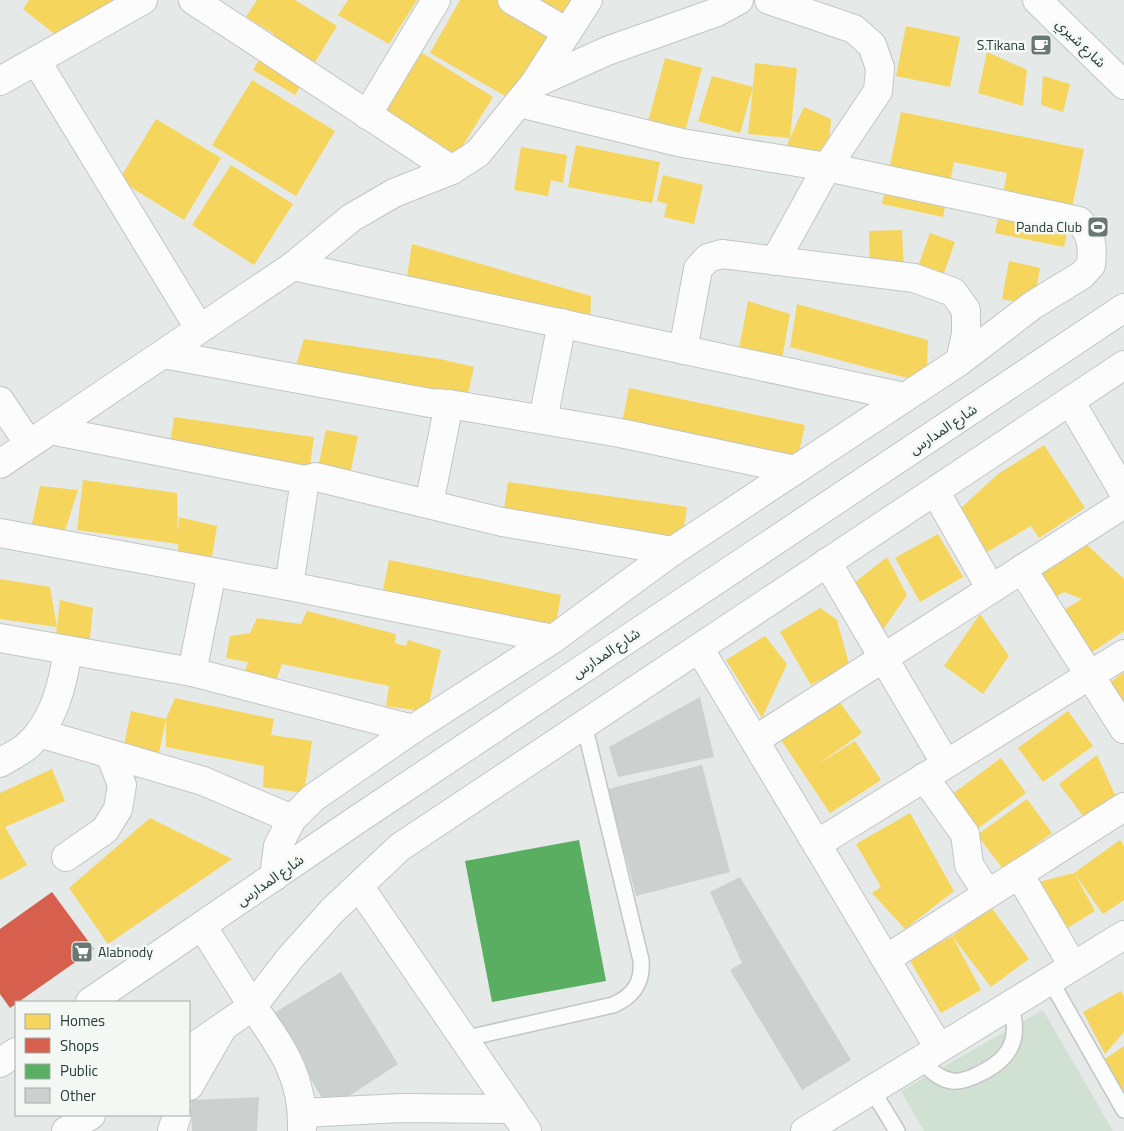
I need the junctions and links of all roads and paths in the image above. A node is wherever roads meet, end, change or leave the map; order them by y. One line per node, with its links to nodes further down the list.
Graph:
1 (143, 0): 10 (street)
2 (193, 0): 14 (street)
3 (436, 0): 14 (street)
4 (512, 0): 9 (street)
5 (588, 0): 9 (street)
6 (739, 0): 13 (street)
7 (768, 0): 15 (street)
8 (1037, 0): 12 (street, شارع شيري)
9 (567, 32): 13 (street)
10 (36, 62): 11 (street); 21 (street)
11 (0, 80)
12 (1124, 85)
13 (526, 93): 15 (street); 16 (street)
14 (367, 115): 16 (street)
15 (827, 167): 17 (street); 24 (street)
16 (452, 170): 18 (street)
17 (775, 261): 22 (street); 24 (street)
18 (293, 266): 20 (street); 21 (street)
19 (1124, 308): 67 (street, شارع المدارس)
20 (562, 323): 22 (street); 30 (street)
21 (200, 328): 23 (street)
22 (683, 350): 26 (street)
23 (163, 354): 29 (street); 31 (street)
24 (960, 361): 26 (street)
25 (1124, 365): 28 (street)
26 (904, 396): 33 (street)
27 (0, 401): 31 (street)
28 (1070, 401): 35 (street); 36 (street)
29 (449, 404): 30 (street); 37 (street)
30 (543, 420): 33 (street)
31 (40, 437): 32 (street); 34 (street)
32 (0, 464)
33 (803, 465): 40 (street)
34 (304, 480): 37 (street); 44 (street)
35 (935, 491): 41 (street); 45 (street)
36 (1124, 493)
37 (428, 504): 40 (street)
38 (1124, 504): 42 (street)
39 (0, 534): 43 (street)
40 (674, 551): 47 (street)
41 (827, 562): 48 (street); 51 (street)
42 (1022, 569): 45 (street); 53 (street)
43 (212, 572): 44 (street); 52 (street)
44 (289, 586): 47 (street)
45 (991, 589): 51 (street)
46 (0, 638): 49 (street)
47 (553, 639): 55 (street)
48 (699, 648): 54 (street); 57 (street)
49 (68, 650): 52 (street); 58 (street)
50 (1124, 654): 53 (street)
51 (884, 657): 57 (street); 61 (street)
52 (192, 672): 55 (street)
53 (1089, 675): 56 (street); 61 (street)
54 (584, 724): 68 (street); 79 (lane)
55 (413, 729): 63 (street)
56 (1124, 729)
57 (755, 740): 64 (street)
58 (22, 741): 59 (street); 60 (street)
59 (110, 754): 63 (street); 65 (street)
60 (0, 764)
61 (935, 771): 64 (street); 69 (street)
62 (1124, 806): 66 (street)
63 (292, 820): 67 (street)
64 (817, 844): 72 (street)
65 (66, 857)
66 (1019, 874): 69 (street); 73 (street)
67 (274, 877): 70 (street, شارع المدارس)
68 (359, 886): 77 (street); 79 (street)
69 (988, 894): 72 (street)
70 (202, 926): 75 (street, شارع المدارس); 77 (street)
71 (1124, 936): 73 (street)
72 (886, 959): 82 (street)
73 (1073, 966): 74 (street)
74 (1050, 980): 76 (street); 87 (lane)
75 (91, 1001)
76 (1010, 1004): 82 (street); 82 (lane)
77 (253, 1006): 78 (street); 91 (street)
78 (223, 1027): 80 (street); 84 (street)
79 (464, 1039): 86 (street)
80 (190, 1049)
81 (15, 1053): 83 (street)
82 (930, 1054): 85 (street)
83 (0, 1063)
84 (190, 1084)
85 (872, 1090): 95 (street); 96 (lane)
86 (512, 1109): 90 (street); 94 (street)
87 (1124, 1110)
88 (89, 1116): 92 (street)
89 (177, 1116): 93 (street)
90 (403, 1120): 91 (street)
91 (302, 1122)
92 (66, 1131)
93 (172, 1131)
94 (527, 1131)
95 (805, 1131)
96 (897, 1131)

